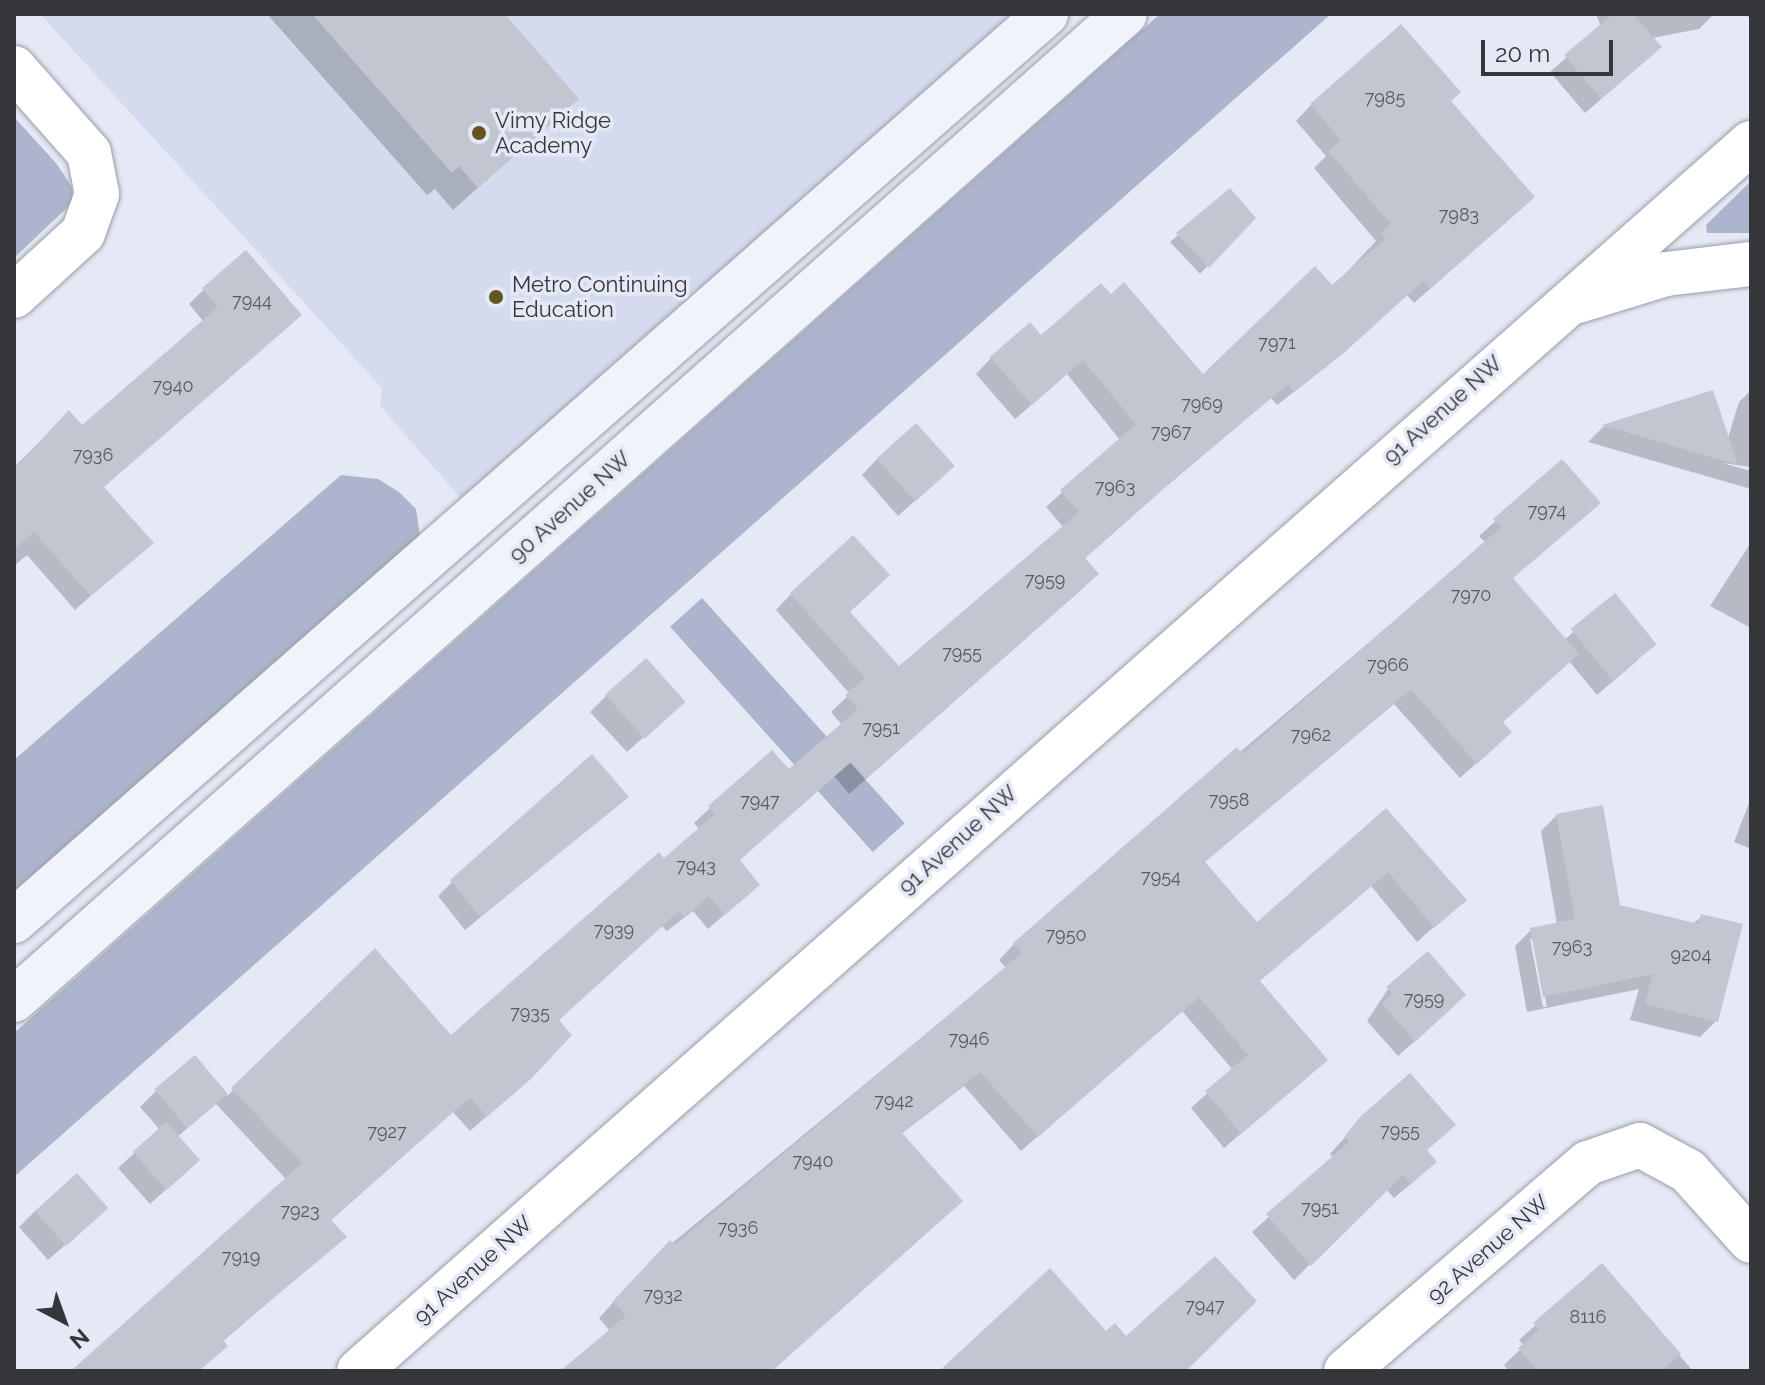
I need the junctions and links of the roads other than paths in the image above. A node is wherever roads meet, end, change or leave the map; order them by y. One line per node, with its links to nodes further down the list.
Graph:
1 (1046, 14): 8 (main road)
2 (1125, 14): 9 (main road, 90 Avenue NW)
3 (14, 68): 6 (street)
4 (1751, 143): 7 (street, 91 Avenue NW)
5 (1751, 264): 7 (street, 91 Avenue NW)
6 (14, 296)
7 (1558, 309): 11 (street, 91 Avenue NW)
8 (14, 921)
9 (14, 1000)
10 (1751, 1241): 12 (street, 92 Avenue NW)
11 (359, 1371)
12 (1346, 1371)

